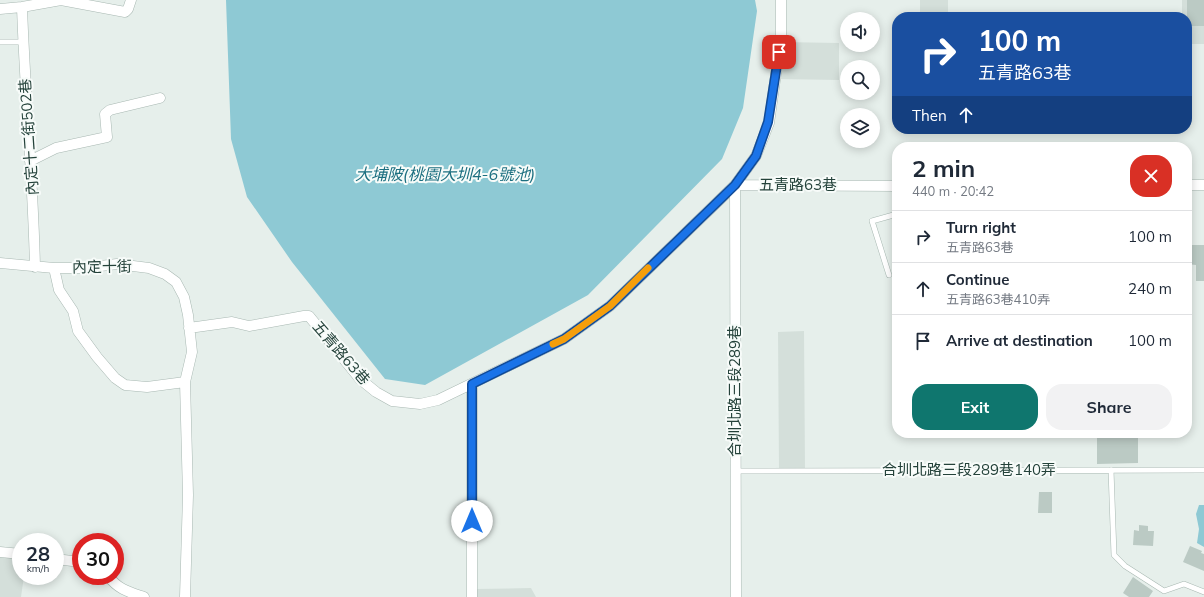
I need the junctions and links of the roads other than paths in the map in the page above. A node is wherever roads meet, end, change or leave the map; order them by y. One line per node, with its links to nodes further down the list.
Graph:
1 (61, 0): 2 (street); 4 (street)
2 (131, 0)
3 (780, 0): 10 (street)
4 (22, 7): 5 (street); 7 (street, 內定十二街502巷)
5 (0, 9)
6 (0, 42): 7 (lane)
7 (23, 42): 9 (street, 內定十二街502巷)
8 (160, 98): 9 (street)
9 (30, 161): 16 (street, 內定十二街502巷)
10 (735, 185): 13 (street, 五青路63巷); 21 (street, 五青路63巷); 24 (street, 合圳北路三段289巷)
11 (1192, 185): 12 (street)
12 (1204, 185)
13 (892, 186)
14 (892, 215): 18 (lane)
15 (0, 262): 16 (street, 內定十街)
16 (35, 267): 17 (street, 內定十街)
17 (54, 268): 19 (street, 內定十街); 20 (street)
18 (889, 276)
19 (189, 328): 20 (street, 內定十街); 21 (street, 五青路63巷)
20 (185, 382): 30 (street, 內定十街)
21 (472, 384): 31 (street)
22 (1111, 470): 23 (lane, 合圳北路三段289巷140弄); 24 (lane, 合圳北路三段289巷140弄); 28 (lane)
23 (1204, 470)
24 (735, 471): 32 (street, 合圳北路三段289巷)
25 (0, 552): 26 (street)
26 (12, 553)
27 (116, 585): 29 (street)
28 (1204, 592)
29 (144, 597)
30 (185, 597)
31 (472, 597)
32 (736, 597)

